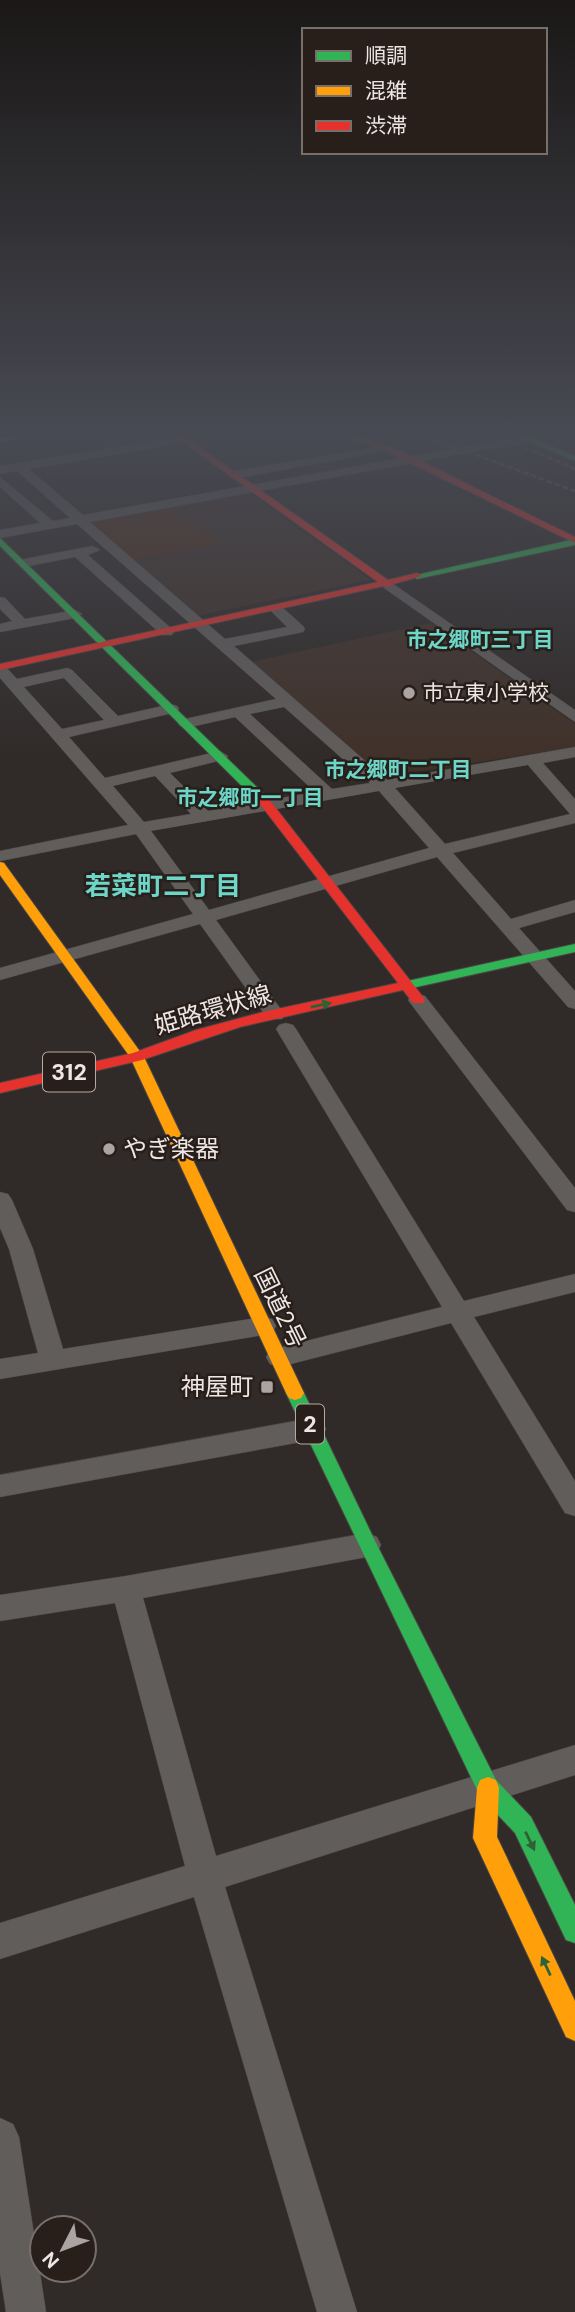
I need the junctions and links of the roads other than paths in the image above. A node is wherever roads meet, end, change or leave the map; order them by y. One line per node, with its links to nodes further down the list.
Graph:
1 (57, 545): 8 (street)
2 (77, 545): 16 (street)
3 (104, 545): 6 (street)
4 (332, 545): 9 (main road)
5 (559, 545): 9 (main road)
6 (110, 546): 14 (street)
7 (4, 548): 8 (main road)
8 (24, 563): 12 (main road)
9 (389, 585): 11 (main road); 24 (street)
10 (0, 601): 13 (street)
11 (276, 609): 14 (main road); 17 (street)
12 (75, 614): 13 (street); 18 (main road)
13 (22, 624): 15 (street)
14 (201, 625): 16 (main road); 17 (street)
15 (0, 628)
16 (167, 632): 18 (main road)
17 (224, 644): 21 (street)
18 (107, 645): 19 (main road); 22 (main road)
19 (0, 668): 20 (street)
20 (14, 684): 25 (street); 27 (street)
21 (289, 701): 23 (street); 33 (street)
22 (171, 709): 25 (street); 26 (main road)
23 (239, 712): 26 (street); 34 (street)
24 (575, 718)
25 (114, 722): 27 (street)
26 (186, 723): 29 (main road)
27 (58, 735): 32 (street)
28 (575, 752): 30 (street)
29 (219, 756): 31 (street); 35 (main road)
30 (530, 759): 33 (street); 36 (street)
31 (158, 770): 32 (street); 37 (street)
32 (101, 784): 40 (street)
33 (383, 785): 34 (street); 42 (street)
34 (328, 795): 35 (street)
35 (270, 806): 37 (street); 45 (main road)
36 (575, 810)
37 (204, 817): 40 (street)
38 (575, 818): 39 (street)
39 (549, 823): 41 (street); 42 (street)
40 (141, 828): 43 (street); 47 (street)
41 (575, 837)
42 (440, 850): 45 (street); 48 (street)
43 (0, 856)
44 (0, 866): 50 (main road, 国道2号 / 2)
45 (330, 884): 47 (street); 54 (main road)
46 (575, 906): 48 (street)
47 (205, 918): 50 (street); 56 (street)
48 (506, 926): 51 (street)
49 (575, 947): 51 (main road, 姫路環状線)
50 (66, 957): 53 (street); 58 (main road, 国道2号 / 2)
51 (539, 963): 52 (main road, 姫路環状線); 54 (main road, 姫路環状線); 55 (street)
52 (575, 963)
53 (0, 974)
54 (410, 996): 56 (main road, 姫路環状線, one-way to 54); 61 (street)
55 (575, 1003)
56 (283, 1025): 58 (main road, 姫路環状線); 63 (street)
57 (232, 1041): 58 (main road, 姫路環状線)
58 (137, 1056): 59 (main road, 312); 64 (main road, 国道2号 / 2)
59 (0, 1088)
60 (0, 1200): 66 (street)
61 (575, 1204)
62 (575, 1283): 63 (street)
63 (459, 1310): 65 (street); 70 (street)
64 (263, 1326): 65 (main road, 国道2号 / 2); 66 (street)
65 (279, 1357): 68 (main road, 国道2号 / 2)
66 (53, 1360): 67 (street)
67 (0, 1369)
68 (312, 1429): 69 (street); 71 (main road, 国道2号 / 2)
69 (0, 1486)
70 (575, 1505)
71 (367, 1545): 72 (street); 75 (main road, 国道2号 / 2)
72 (126, 1589): 73 (street); 76 (street)
73 (0, 1608)
74 (575, 1760): 75 (street)
75 (488, 1788): 76 (street); 77 (main road, 国道2号 / 2, one-way to 77); 79 (main road, 国道2号 / 2, one-way to 75)
76 (205, 1877): 78 (street); 82 (street)
77 (575, 1931)
78 (0, 1941)
79 (575, 2028)
80 (0, 2137): 81 (street)
81 (26, 2312)
82 (337, 2312)

